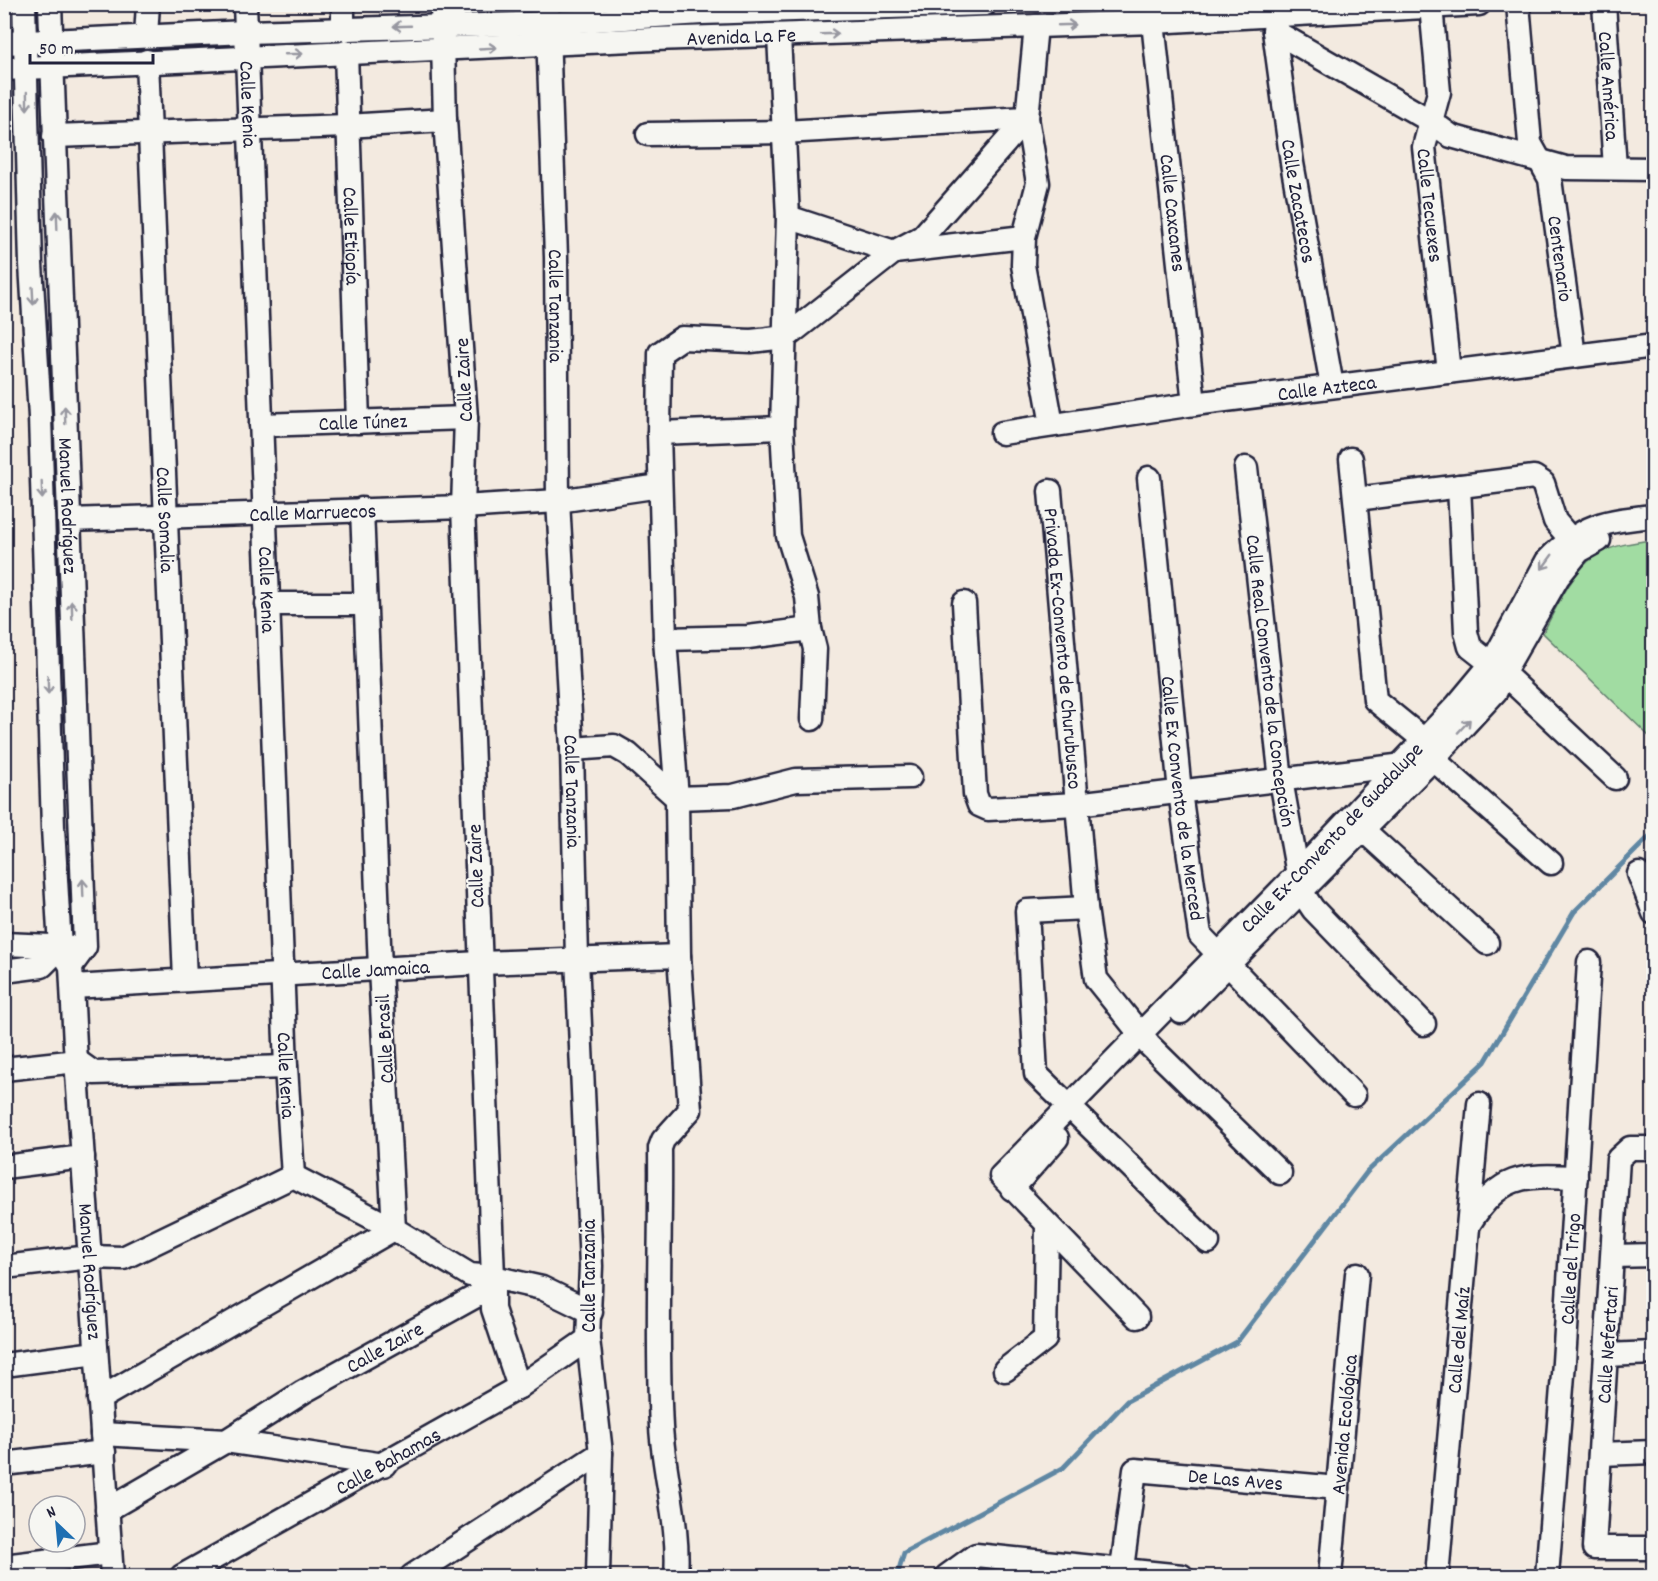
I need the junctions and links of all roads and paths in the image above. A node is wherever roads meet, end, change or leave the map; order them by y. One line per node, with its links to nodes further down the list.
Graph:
1 (24, 4): 26 (street, Manuel Rodríguez)
2 (50, 4): 25 (street, Manuel Rodríguez)
3 (148, 4): 21 (street)
4 (245, 4): 20 (street, Calle Kenia)
5 (343, 4): 19 (street)
6 (985, 4): 10 (street, Avenida La Fe)
7 (1479, 4): 11 (street, Avenida La Fe)
8 (1518, 4): 42 (street, Centenario)
9 (1604, 4): 43 (street, Calle América)
10 (950, 5): 12 (street, Avenida La Fe)
11 (1431, 6): 15 (street, Avenida La Fe); 35 (street, Calle Tecuexes)
12 (703, 9): 13 (street, Avenida La Fe); 23 (street)
13 (641, 11): 17 (street, Avenida La Fe); 24 (street)
14 (442, 14): 17 (street, Avenida La Fe); 19 (street, Avenida La Fe, one-way to 19); 27 (street, Calle Zaire)
15 (1277, 16): 16 (street, Avenida La Fe); 35 (street); 52 (street, Calle Zacatecos)
16 (1153, 22): 18 (street, Avenida La Fe, one-way to 16); 53 (street, Calle Caxcanes)
17 (548, 24): 24 (street, Avenida La Fe); 27 (street, Avenida La Fe, one-way to 17); 68 (street, Calle Tanzania)
18 (1036, 26): 22 (street, Avenida La Fe, one-way to 18); 33 (street)
19 (343, 28): 20 (street, Avenida La Fe)
20 (246, 32): 21 (street, Avenida La Fe); 29 (street, Calle Kenia)
21 (146, 36): 25 (street, Avenida La Fe)
22 (779, 36): 23 (street, Avenida La Fe); 39 (street)
23 (686, 38): 24 (street, Avenida La Fe)
24 (654, 39)
25 (51, 41): 26 (street, Avenida La Fe); 31 (street, Manuel Rodríguez)
26 (15, 43): 32 (street, Manuel Rodríguez)
27 (443, 50): 28 (street, Avenida La Fe); 34 (street, Calle Zaire)
28 (346, 52): 29 (street, Avenida La Fe, one-way to 28); 36 (street, Calle Etiopía)
29 (246, 56): 30 (street, Avenida La Fe); 37 (street, Calle Kenia)
30 (147, 61): 31 (street, Avenida La Fe); 38 (street, Calle Somalia)
31 (52, 66): 32 (street, Avenida La Fe); 41 (street, Manuel Rodríguez)
32 (15, 69): 106 (street, Manuel Rodríguez, one-way to 106)
33 (1027, 118): 39 (street); 46 (street); 47 (street)
34 (445, 120): 36 (street); 54 (street, Calle Zaire)
35 (1429, 120): 42 (street); 51 (street, Calle Tecuexes)
36 (347, 126): 37 (street); 55 (street, Calle Etiopía)
37 (250, 128): 38 (street); 56 (street, Calle Kenia)
38 (150, 131): 41 (street); 72 (street, Calle Somalia)
39 (784, 132): 40 (street); 45 (street)
40 (648, 134)
41 (54, 136): 74 (street, Manuel Rodríguez, one-way to 41)
42 (1541, 162): 43 (street); 50 (street, Centenario)
43 (1615, 168): 44 (street)
44 (1653, 170)
45 (788, 217): 47 (street); 48 (street)
46 (1023, 237): 47 (street); 57 (street)
47 (894, 252): 48 (street)
48 (786, 337): 58 (street); 59 (street)
49 (1653, 346): 50 (street, Calle Azteca)
50 (1574, 356): 51 (street, Calle Azteca)
51 (1449, 372): 52 (street, Calle Azteca)
52 (1332, 386): 53 (street, Calle Azteca)
53 (1194, 404): 57 (street, Calle Azteca)
54 (466, 418): 55 (street, Calle Túnez); 69 (street, Calle Zaire)
55 (358, 422): 56 (street, Calle Túnez)
56 (261, 425): 71 (street, Calle Kenia)
57 (1052, 425): 60 (street, Calle Azteca)
58 (782, 428): 59 (street); 80 (street)
59 (659, 433): 64 (street)
60 (1002, 433)
61 (1351, 459): 67 (street)
62 (1246, 468): 89 (street, Calle Real Convento de la Concepción)
63 (1149, 478): 90 (street, Calle Ex Convento de la Merced)
64 (660, 486): 68 (street, Calle Marruecos); 81 (street)
65 (1459, 486): 67 (street); 76 (street); 82 (street)
66 (1050, 491): 92 (street, Privada Ex-Convento de Churubusco)
67 (1356, 499): 85 (street)
68 (558, 501): 69 (street, Calle Marruecos); 84 (street, Calle Tanzania)
69 (463, 507): 70 (street, Calle Marruecos); 105 (street, Calle Zaire)
70 (362, 509): 71 (street, Calle Marruecos); 79 (street, Calle Brasil)
71 (265, 512): 72 (street, Calle Marruecos); 78 (street, Calle Kenia)
72 (168, 516): 74 (street, Calle Marruecos); 110 (street, Calle Somalia)
73 (1653, 516): 76 (street, Calle Ex-Convento de Guadalupe)
74 (69, 520): 106 (street, Manuel Rodríguez, one-way to 74)
75 (1653, 530): 76 (street, Calle Ex-Convento de Guadalupe)
76 (1575, 544): 82 (street, Calle Ex-Convento de Guadalupe)
77 (964, 603): 92 (street)
78 (267, 604): 79 (street); 109 (street, Calle Kenia)
79 (364, 604): 107 (street, Calle Brasil)
80 (810, 629): 81 (street); 83 (street)
81 (665, 639): 91 (street)
82 (1497, 668): 85 (street, Calle Ex-Convento de Guadalupe); 88 (street)
83 (812, 718)
84 (572, 749): 91 (street); 103 (street, Calle Tanzania)
85 (1427, 755): 86 (street); 93 (street, Calle Ex-Convento de Guadalupe); 94 (street)
86 (1399, 764): 89 (street); 93 (street, Calle Ex-Convento de Guadalupe)
87 (910, 777): 91 (street)
88 (1615, 778)
89 (1281, 780): 90 (street); 96 (street, Calle Real Convento de la Concepción)
90 (1180, 792): 92 (street); 102 (street, Calle Ex Convento de la Merced)
91 (677, 798): 101 (street)
92 (1076, 804): 97 (street, Privada Ex-Convento de Churubusco)
93 (1360, 819): 96 (street, Calle Ex-Convento de Guadalupe); 99 (street)
94 (1551, 863)
95 (1640, 874): 98 (street)
96 (1299, 882): 102 (street, Calle Ex-Convento de Guadalupe); 111 (street, Calle Real Convento de la Concepción)
97 (1086, 908): 112 (street, Privada Ex-Convento de Churubusco); 118 (street)
98 (1653, 913)
99 (1486, 943)
100 (4, 944): 106 (street, Calle Jamaica)
101 (679, 957): 103 (street, Calle Jamaica); 162 (street)
102 (1223, 958): 112 (street, Calle Ex-Convento de Guadalupe); 116 (street, Calle Ex Convento de la Merced)
103 (576, 959): 105 (street, Calle Jamaica); 135 (street, Calle Tanzania)
104 (1589, 962): 124 (street, Calle del Trigo)
105 (479, 963): 107 (street, Calle Jamaica); 134 (street, Calle Zaire)
106 (68, 967): 108 (street); 110 (street, Calle Jamaica); 113 (street, Manuel Rodríguez)
107 (380, 969): 109 (street, Calle Jamaica); 127 (street, Calle Brasil)
108 (4, 970)
109 (283, 975): 110 (street, Calle Jamaica); 114 (street, Calle Kenia)
110 (185, 980)
111 (1424, 1024)
112 (1144, 1040): 118 (street, Calle Ex-Convento de Guadalupe); 122 (street, Privada Ex-Convento de Churubusco)
113 (76, 1061): 114 (street); 115 (street); 120 (street, Manuel Rodríguez)
114 (286, 1067): 123 (street, Calle Kenia)
115 (4, 1069)
116 (1354, 1095)
117 (1479, 1104): 125 (street, Calle del Maíz)
118 (1072, 1111): 126 (street, Calle Ex-Convento de Guadalupe); 128 (street)
119 (1653, 1148): 130 (street, Calle Nefertari)
120 (83, 1157): 121 (street); 131 (street, Manuel Rodríguez)
121 (4, 1167)
122 (1280, 1173)
123 (293, 1176): 127 (street); 131 (street)
124 (1576, 1177): 125 (street); 167 (street, Calle del Trigo)
125 (1468, 1225): 166 (street, Calle del Maíz)
126 (1047, 1226): 136 (street); 142 (street)
127 (394, 1229): 134 (street); 144 (street)
128 (1208, 1242)
129 (1653, 1255): 130 (street)
130 (1613, 1256): 140 (street, Calle Nefertari)
131 (90, 1257): 132 (street); 138 (street, Manuel Rodríguez)
132 (4, 1267)
133 (1357, 1274): 152 (street, Avenida Ecológica)
134 (493, 1277): 135 (street); 143 (street); 145 (street, Calle Zaire)
135 (591, 1312): 137 (street, Calle Tanzania)
136 (1137, 1317)
137 (588, 1339): 143 (street, Calle Bahamas); 148 (street, Calle Tanzania)
138 (96, 1353): 141 (street); 144 (street, Manuel Rodríguez)
139 (1653, 1353): 140 (street)
140 (1606, 1355): 149 (street, Calle Nefertari)
141 (4, 1365)
142 (1005, 1370)
143 (519, 1387): 151 (street, Calle Bahamas)
144 (99, 1399): 146 (street, Manuel Rodríguez)
145 (226, 1441): 146 (street); 151 (street); 153 (street, Calle Zaire)
146 (103, 1443): 150 (street); 153 (street, Manuel Rodríguez)
147 (1653, 1452): 149 (street)
148 (601, 1453): 160 (street); 161 (street, Calle Tanzania)
149 (1600, 1454): 154 (street, Calle Nefertari)
150 (4, 1464)
151 (384, 1466): 159 (street, Calle Bahamas)
152 (1338, 1488): 157 (street, De Las Aves); 165 (street, Avenida Ecológica)
153 (108, 1510): 155 (street, Manuel Rodríguez)
154 (1653, 1548)
155 (110, 1553): 156 (street); 158 (street, Manuel Rodríguez)
156 (4, 1566)
157 (1121, 1573): 163 (street); 164 (street)
158 (112, 1576)
159 (182, 1576)
160 (412, 1576)
161 (598, 1576)
162 (676, 1576)
163 (946, 1576)
164 (1182, 1576)
165 (1330, 1576)
166 (1437, 1576)
167 (1547, 1576)

